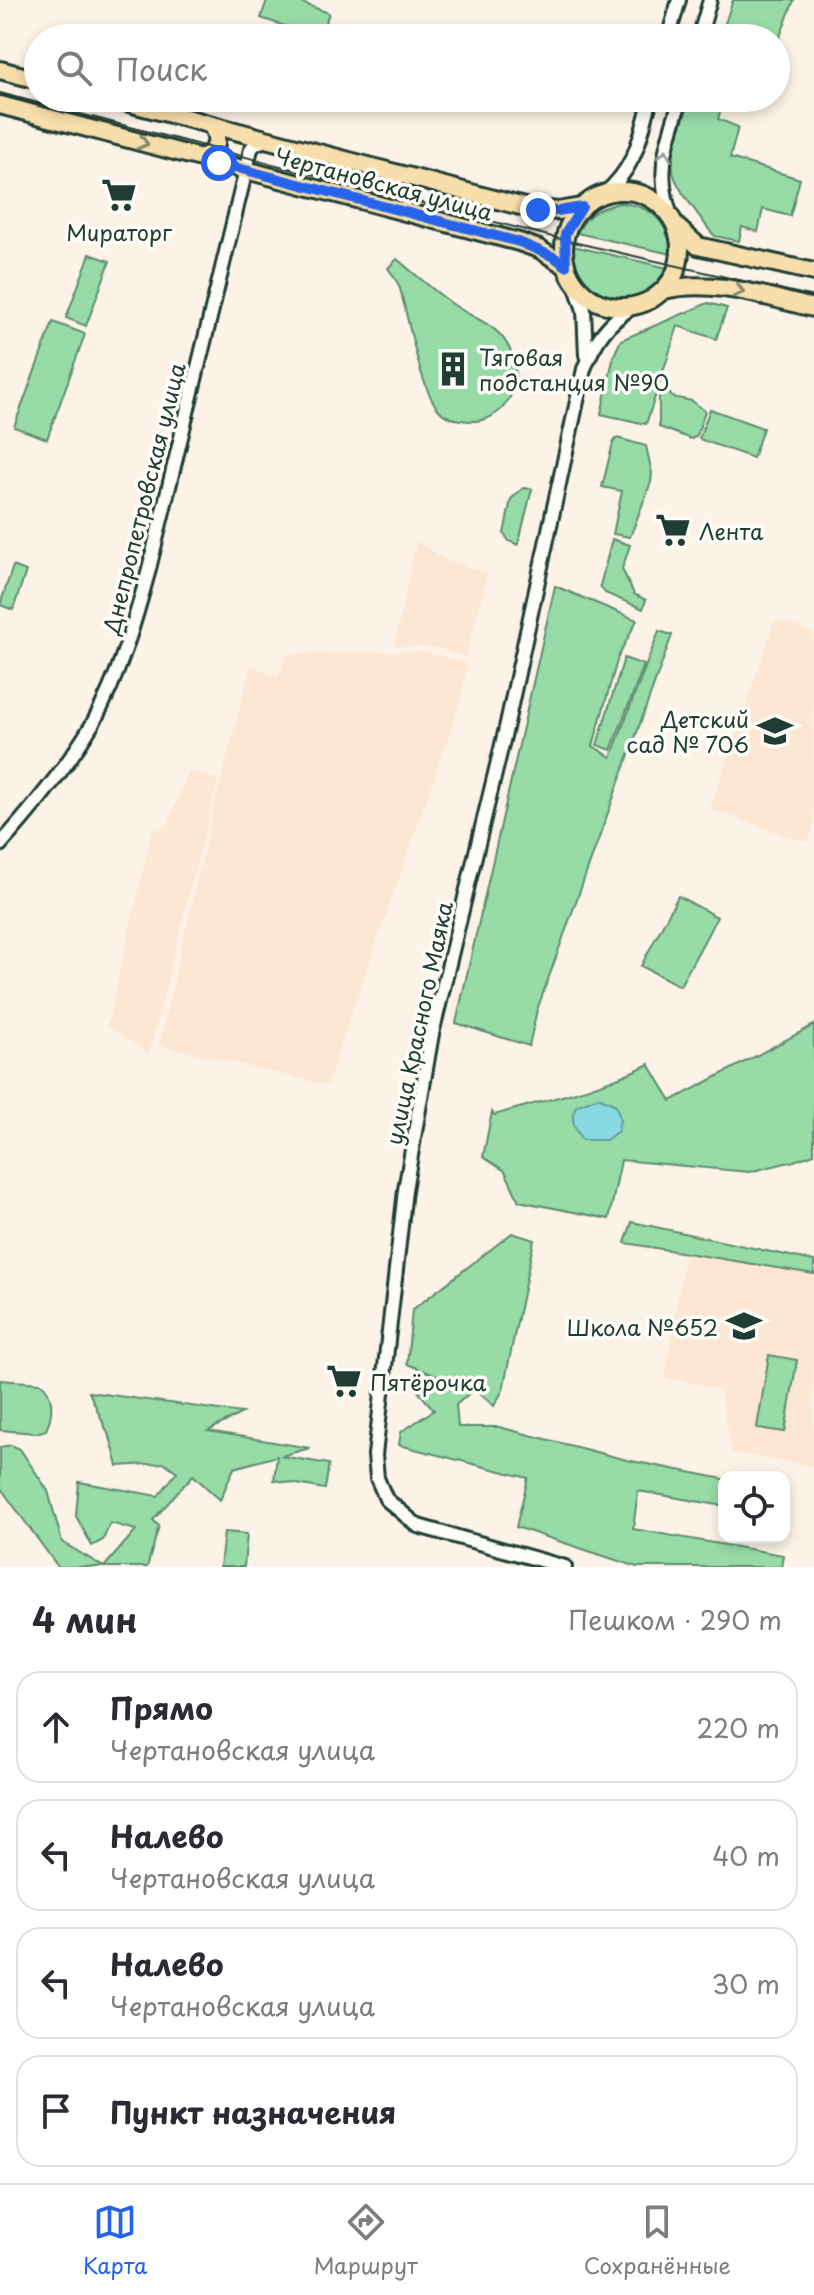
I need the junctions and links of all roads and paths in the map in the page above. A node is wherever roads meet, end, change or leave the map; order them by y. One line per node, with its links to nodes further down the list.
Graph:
1 (679, 0): 3 (street)
2 (710, 0): 4 (street)
3 (672, 24)
4 (703, 24)
5 (0, 70): 6 (main road)
6 (24, 76)
7 (0, 105): 8 (main road, Чертановская улица, one-way to 8)
8 (24, 111)
9 (27, 112): 15 (main road, Чертановская улица, one-way to 15)
10 (162, 112): 13 (main road, Чертановская улица)
11 (647, 112): 17 (street)
12 (677, 112): 19 (street, one-way to 12)
13 (211, 125): 14 (main road, Чертановская улица); 15 (main road)
14 (268, 140): 16 (street, Днепропетровская улица); 18 (main road, Чертановская улица)
15 (201, 158): 16 (main road, Чертановская улица)
16 (246, 170): 20 (main road, Чертановская улица); 27 (street, Днепропетровская улица)
17 (603, 195): 18 (main road, Чертановская улица); 19 (main road)
18 (582, 207): 20 (main road)
19 (674, 220): 21 (main road); 23 (main road)
20 (566, 266): 22 (main road)
21 (814, 272)
22 (575, 284): 24 (main road); 26 (street, улица Красного Маяка)
23 (664, 290): 24 (main road); 25 (main road, one-way to 25)
24 (634, 306): 26 (street, улица Красного Маяка)
25 (814, 308)
26 (584, 369): 28 (street, улица Красного Маяка)
27 (0, 845)
28 (565, 1567)

